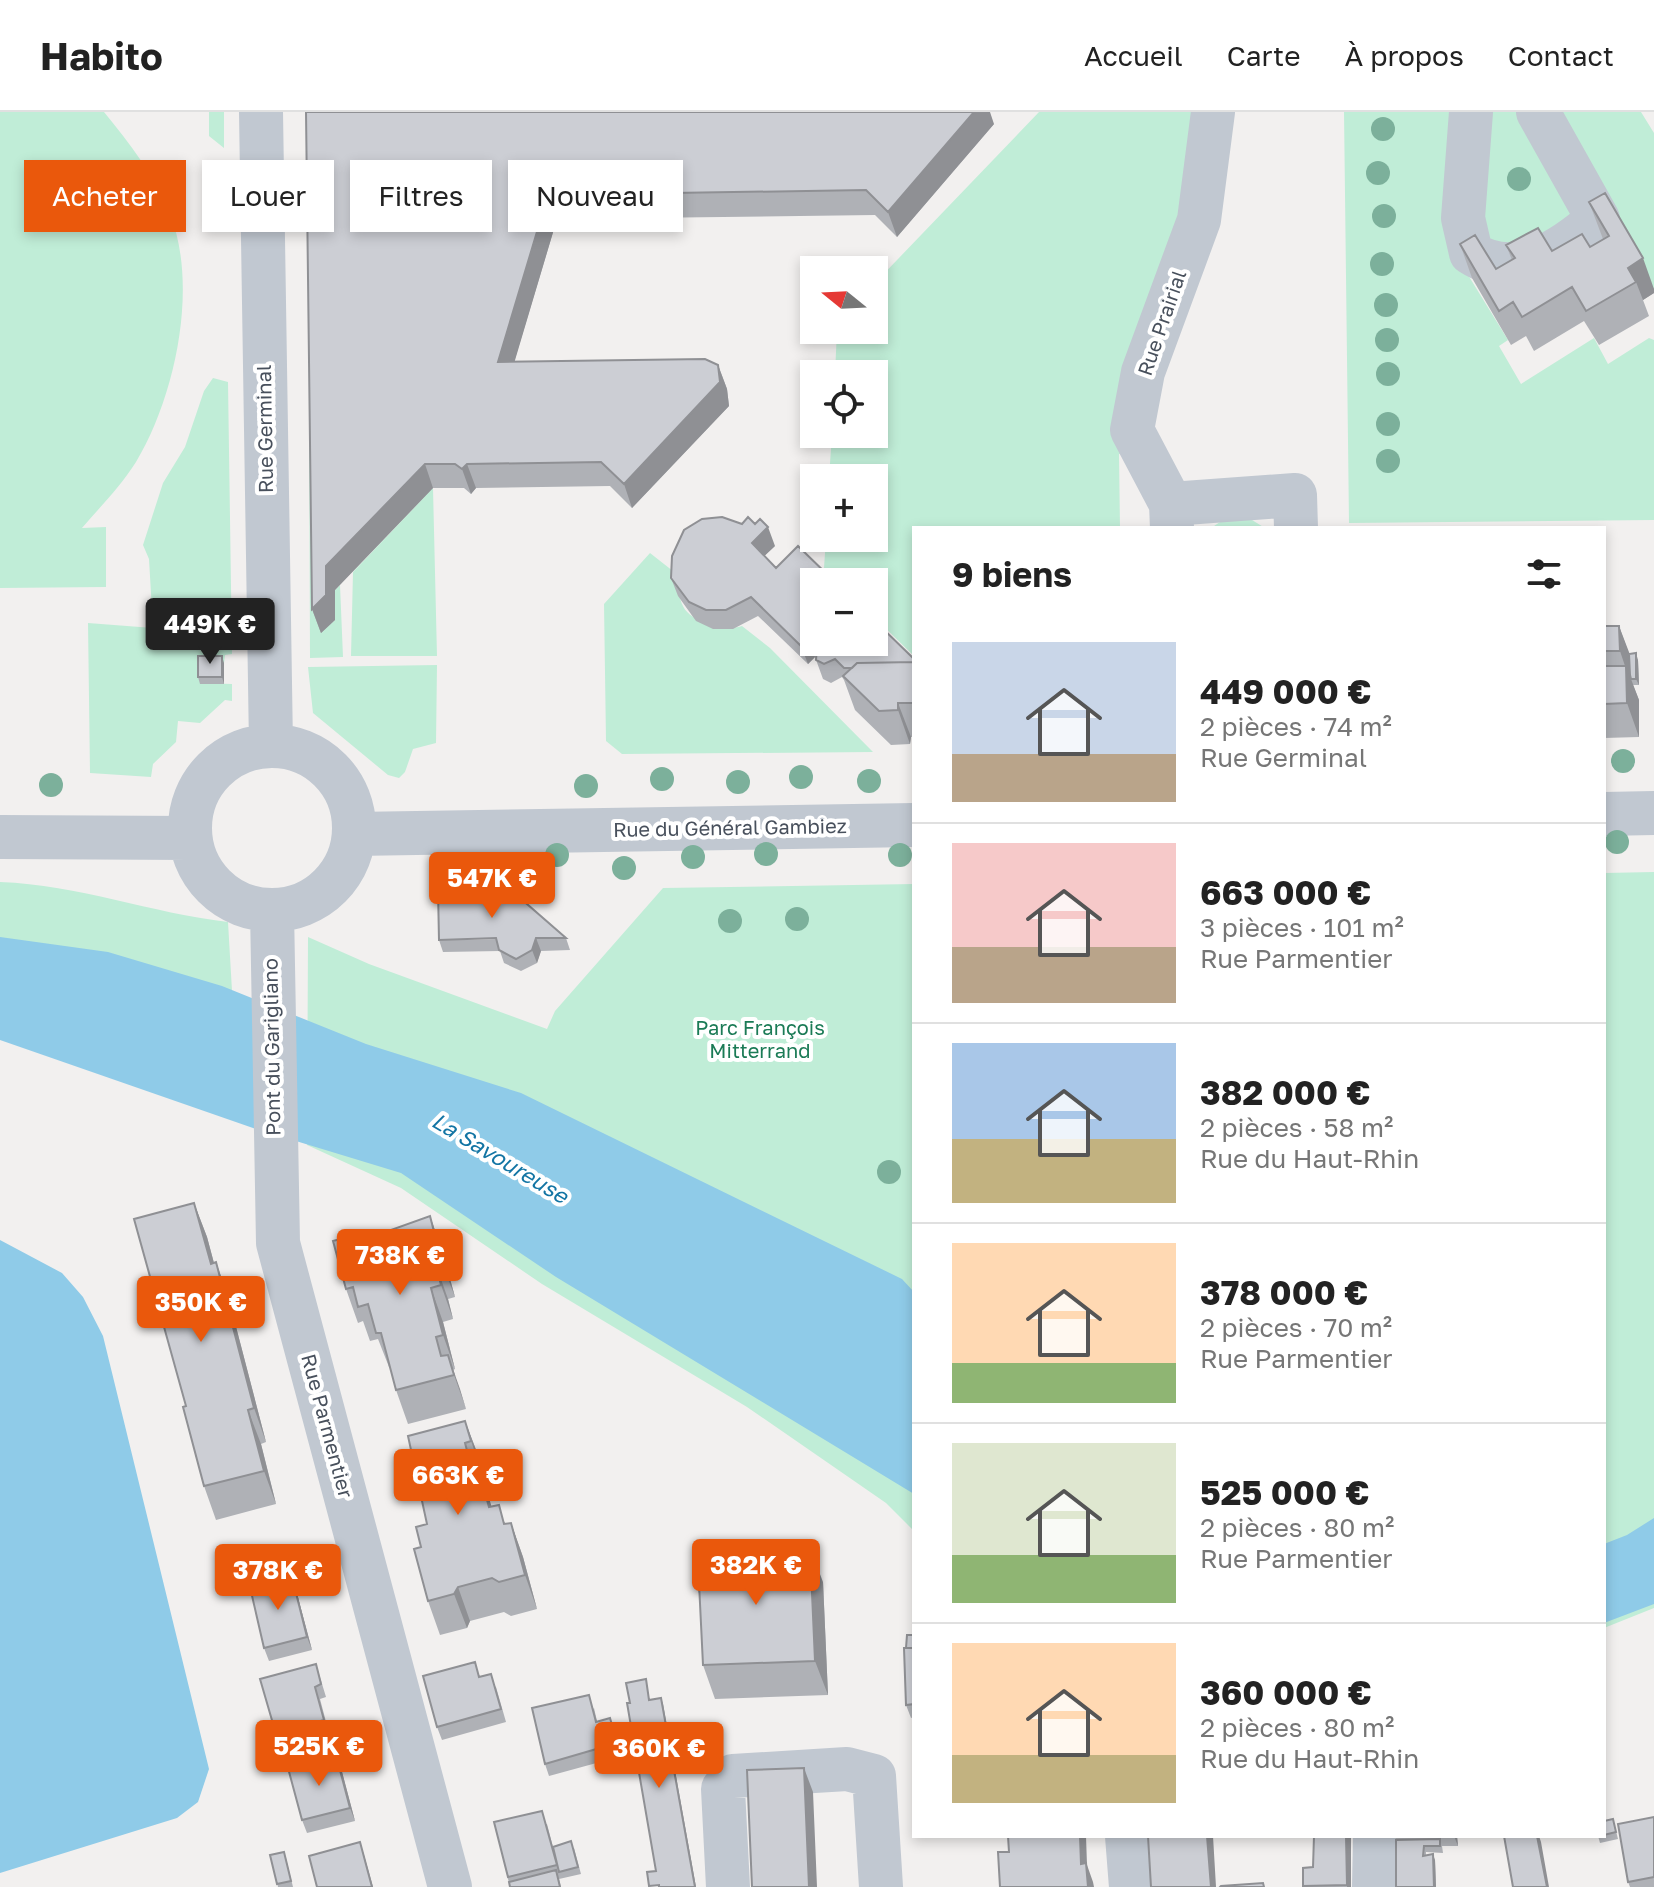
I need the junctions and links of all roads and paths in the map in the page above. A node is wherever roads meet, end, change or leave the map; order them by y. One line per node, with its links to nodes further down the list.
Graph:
1 (261, 112): 7 (street, Rue Germinal)
2 (1213, 112): 5 (street, Rue Prairial)
3 (1471, 112): 4 (street)
4 (1538, 112)
5 (1171, 516): 6 (street)
6 (1296, 526)
7 (271, 746): 11 (street); 13 (street)
8 (1654, 813): 9 (street)
9 (1606, 814)
10 (912, 825): 11 (street, Rue du Général Gambiez)
11 (354, 834): 14 (street)
12 (0, 837): 13 (street)
13 (190, 838): 14 (street)
14 (271, 928): 15 (street, Pont du Garigliano)
15 (274, 1148): 18 (street, Rue Parmentier)
16 (1127, 1838): 21 (street)
17 (1375, 1838): 22 (street)
18 (450, 1887)
19 (728, 1887): 20 (street)
20 (881, 1887)
21 (1131, 1887)
22 (1374, 1887)

